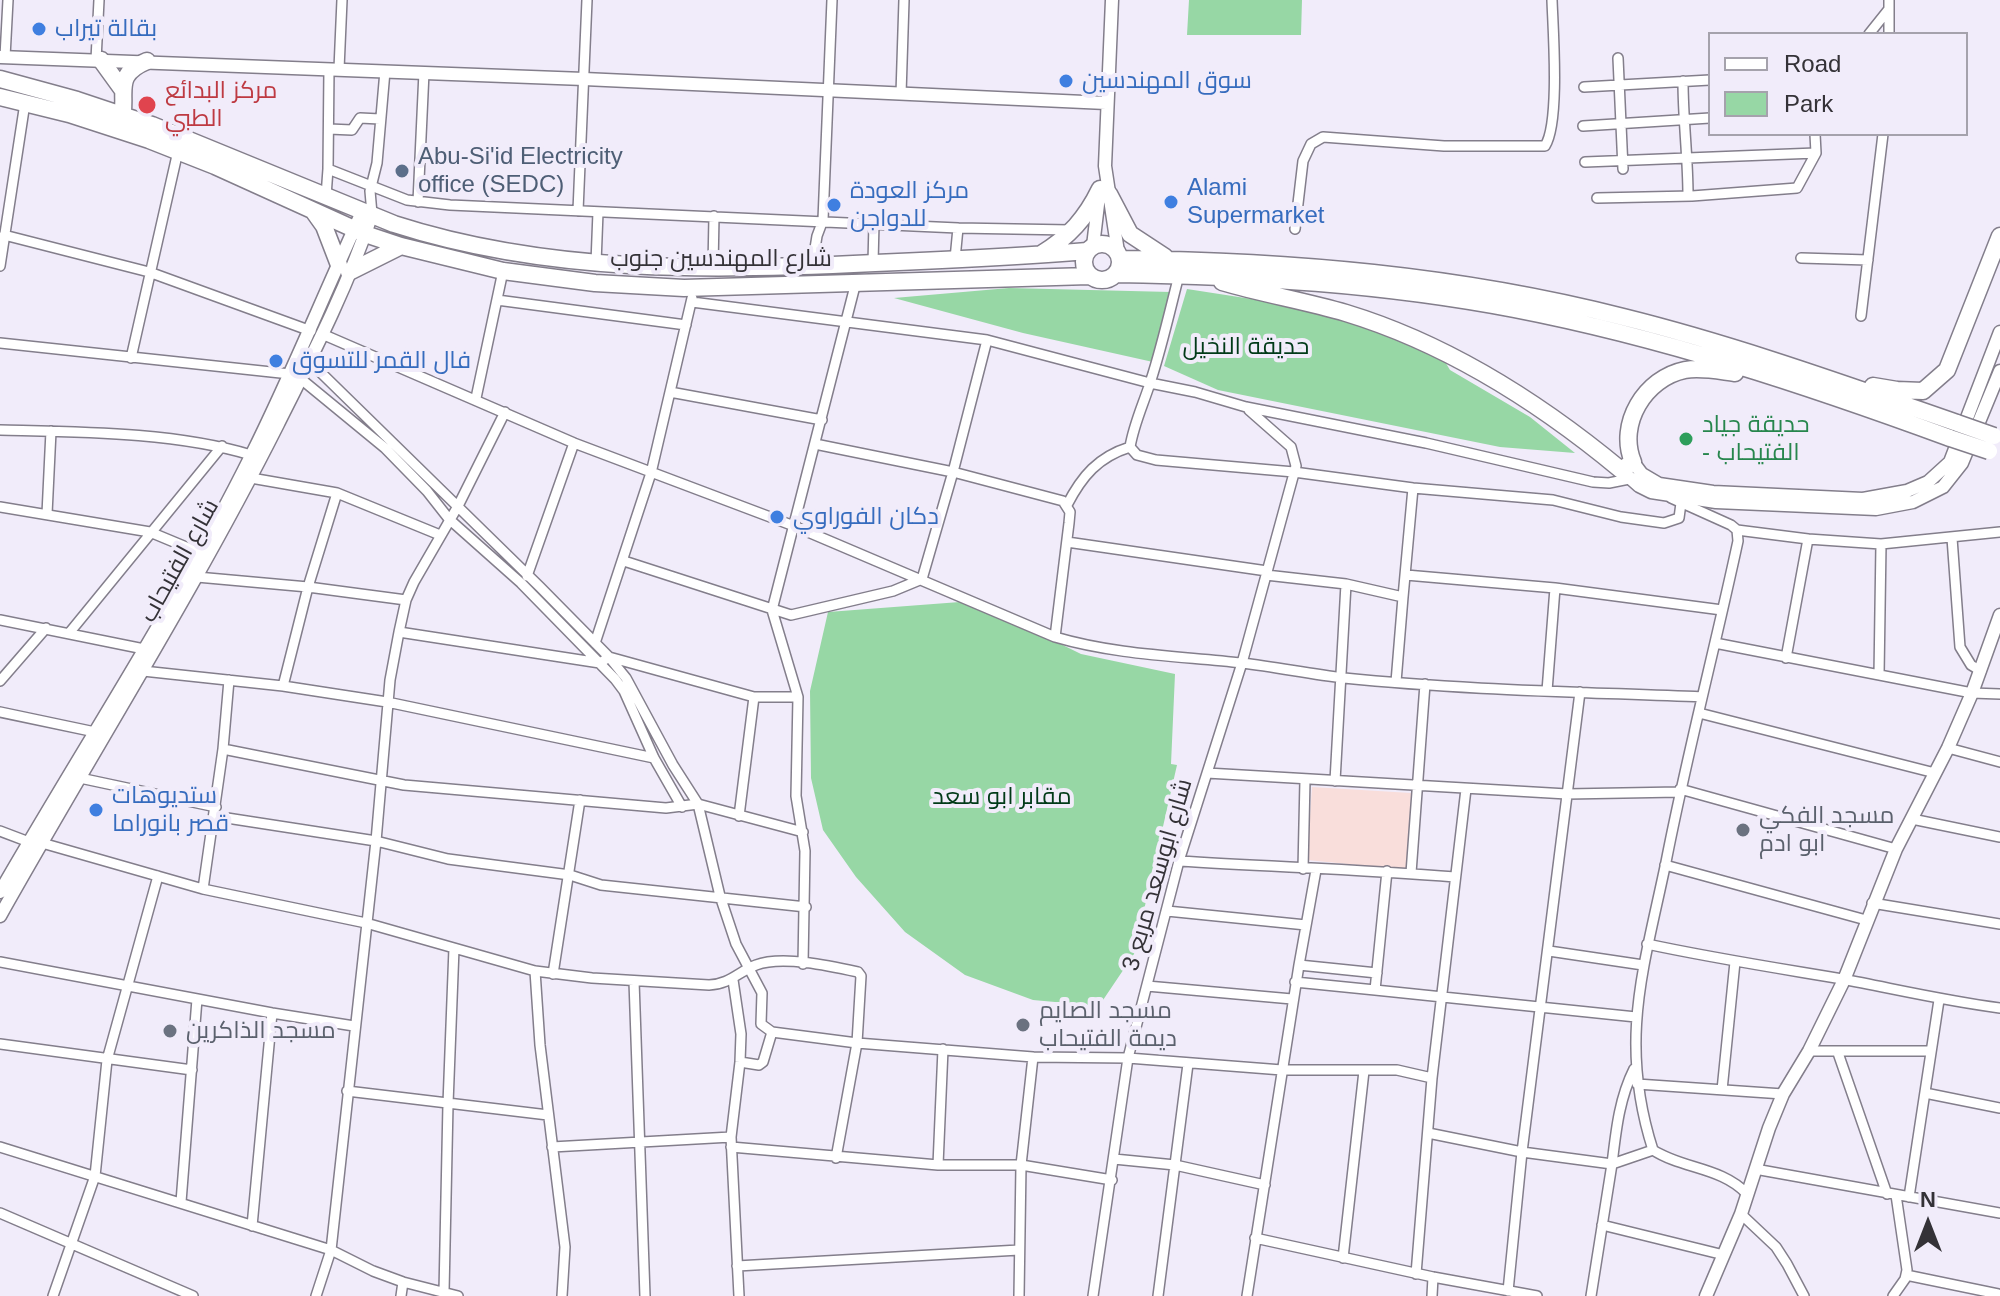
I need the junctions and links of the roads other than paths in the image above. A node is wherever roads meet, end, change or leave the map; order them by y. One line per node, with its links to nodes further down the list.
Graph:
1 (8, 0): 12 (street)
2 (99, 0): 14 (street)
3 (342, 0): 16 (street)
4 (587, 0): 20 (street)
5 (832, 0): 26 (street)
6 (904, 0): 27 (street)
7 (1112, 0): 30 (main road)
8 (1552, 0): 61 (street)
9 (1889, 5): 10 (street); 11 (street)
10 (1870, 32)
11 (1889, 32)
12 (2, 57): 14 (main road)
13 (1618, 58): 23 (street)
14 (99, 60): 15 (main road); 25 (highway)
15 (147, 61): 16 (main road); 25 (highway)
16 (334, 69): 17 (main road); 37 (street)
17 (385, 71): 18 (main road); 32 (street)
18 (424, 72): 20 (main road); 51 (street)
19 (0, 79): 34 (highway, شارع المهندسين جنوب)
20 (584, 79): 26 (main road); 54 (street)
21 (1708, 80): 22 (street)
22 (1683, 81): 23 (street); 33 (street)
23 (1619, 85): 24 (street); 35 (street)
24 (1584, 87)
25 (122, 89): 34 (highway)
26 (827, 90): 27 (main road); 58 (street)
27 (901, 94): 30 (main road)
28 (0, 97): 29 (highway, شارع المهندسين جنوب)
29 (25, 103): 34 (highway, شارع المهندسين جنوب); 57 (street)
30 (1106, 103): 47 (main road)
31 (1708, 118): 33 (street)
32 (380, 119): 37 (street); 46 (street)
33 (1683, 119): 35 (street); 42 (street)
34 (121, 122): 40 (highway, شارع المهندسين جنوب); 48 (highway, شارع المهندسين جنوب)
35 (1621, 123): 36 (street); 44 (street)
36 (1583, 126)
37 (329, 129): 45 (street)
38 (1815, 136): 41 (street)
39 (1883, 136): 73 (street)
40 (178, 151): 53 (highway, شارع المهندسين جنوب); 83 (street)
41 (1816, 153): 42 (street); 49 (street)
42 (1688, 156): 44 (street); 49 (street)
43 (1585, 162): 44 (street)
44 (1623, 165)
45 (328, 169): 46 (street); 48 (street)
46 (370, 187): 51 (street); 52 (street)
47 (1104, 192): 62 (highway); 67 (main road); 72 (highway); 74 (main road)
48 (326, 196): 52 (highway, شارع المهندسين جنوب)
49 (1688, 196): 50 (street)
50 (1597, 198)
51 (418, 202): 54 (street)
52 (368, 209): 63 (main road, شارع الفتيحاب); 75 (highway, شارع المهندسين جنوب)
53 (313, 211): 63 (highway, شارع المهندسين جنوب); 81 (highway)
54 (578, 211): 55 (street)
55 (598, 212): 56 (street); 75 (street)
56 (714, 216): 58 (street); 78 (street)
57 (3, 219): 64 (street)
58 (823, 220): 59 (street); 80 (street)
59 (874, 223): 60 (street); 76 (street)
60 (958, 228): 62 (street); 71 (street)
61 (1295, 229)
62 (1074, 230): 69 (highway)
63 (359, 232): 66 (highway, شارع المهندسين جنوب); 81 (main road, شارع الفتيحاب)
64 (4, 235): 68 (street); 83 (street)
65 (2000, 236): 101 (highway)
66 (401, 246): 81 (highway); 82 (highway, شارع المهندسين جنوب)
67 (1090, 248): 69 (highway, شارع المهندسين جنوب); 74 (highway); 85 (highway)
68 (1, 253): 77 (street)
69 (1039, 255): 71 (highway, شارع المهندسين جنوب)
70 (1801, 258): 73 (street)
71 (955, 259): 76 (highway, شارع المهندسين جنوب)
72 (1170, 259): 74 (highway); 101 (highway)
73 (1868, 260): 91 (street)
74 (1118, 262): 84 (highway); 85 (highway)
75 (596, 263): 78 (highway, شارع المهندسين جنوب)
76 (873, 263): 80 (highway, شارع المهندسين جنوب)
77 (0, 266)
78 (713, 267): 79 (highway, شارع المهندسين جنوب)
79 (742, 267): 80 (highway, شارع المهندسين جنوب); 88 (highway)
80 (812, 267)
81 (344, 268): 94 (main road, شارع الفتيحاب)
82 (503, 271): 89 (highway, شارع المهندسين جنوب); 90 (street)
83 (149, 272): 94 (street); 98 (street)
84 (1179, 275): 86 (highway); 104 (street)
85 (1089, 276): 87 (highway, شارع المهندسين جنوب)
86 (1200, 276): 103 (highway); 121 (highway)
87 (856, 282): 88 (highway, شارع المهندسين جنوب); 92 (street)
88 (743, 287): 89 (highway, شارع المهندسين جنوب)
89 (692, 294): 92 (street); 93 (street)
90 (497, 300): 93 (street); 106 (street)
91 (1861, 316)
92 (845, 321): 96 (street); 110 (street)
93 (686, 325): 105 (street)
94 (316, 332): 99 (main road, شارع الفتيحاب); 102 (main road, شارع الفتيحاب); 106 (street)
95 (2000, 332): 121 (main road)
96 (987, 340): 104 (street); 122 (street)
97 (0, 343): 98 (street)
98 (131, 358): 102 (street)
99 (309, 361): 102 (main road, شارع الفتيحاب); 109 (street)
100 (2000, 371): 128 (main road)
101 (1808, 373): 113 (highway)
102 (295, 377): 112 (street); 120 (main road, شارع الفتيحاب); 125 (main road, شارع الفتيحاب)
103 (1776, 378): 113 (highway); 121 (highway)
104 (1150, 383): 107 (street); 119 (street)
105 (670, 392): 110 (street); 124 (street)
106 (476, 398): 108 (street)
107 (1246, 407): 121 (street); 123 (street)
108 (505, 412): 115 (street); 131 (street)
109 (372, 420): 112 (street); 131 (street)
110 (822, 420): 116 (street)
111 (0, 430): 114 (street)
112 (364, 430): 134 (street)
113 (1954, 430): 117 (highway, bridge)
114 (51, 431): 118 (street); 133 (street)
115 (574, 443): 124 (street); 150 (street)
116 (815, 444): 122 (street); 135 (street)
117 (1996, 445)
118 (222, 446): 120 (street); 138 (street)
119 (1130, 447): 123 (street); 130 (street)
120 (251, 455): 146 (main road, شارع الفتيحاب)
121 (1627, 470): 128 (main road)
122 (953, 472): 130 (street); 152 (street)
123 (1294, 472): 126 (street); 148 (street, شارع ابوسعد مربع 3)
124 (651, 473): 135 (street); 147 (street)
125 (251, 478): 127 (street); 151 (main road, شارع الفتيحاب)
126 (1413, 488): 129 (street); 149 (street)
127 (337, 493): 140 (street); 154 (street)
128 (1667, 496): 129 (street)
129 (1681, 503): 137 (street)
130 (1067, 505): 144 (street)
131 (458, 506): 134 (street); 136 (street)
132 (0, 507): 133 (street)
133 (47, 514): 138 (street)
134 (449, 519): 140 (street); 141 (street)
135 (794, 526): 152 (street); 158 (street)
136 (480, 529): 141 (street); 150 (street)
137 (1737, 530): 143 (street); 159 (street)
138 (150, 532): 146 (street); 163 (street)
139 (2000, 532): 142 (street)
140 (440, 535): 157 (street)
141 (471, 538): 171 (street)
142 (1952, 538): 145 (street); 174 (street)
143 (1808, 539): 145 (street); 170 (street)
144 (1067, 542): 148 (street); 165 (street)
145 (1881, 544): 175 (street)
146 (198, 552): 169 (main road, شارع الفتيحاب)
147 (624, 561): 158 (street); 167 (street)
148 (1267, 573): 153 (street); 172 (street, شارع ابوسعد مربع 3)
149 (1406, 575): 155 (street); 156 (street)
150 (527, 576): 167 (street)
151 (197, 577): 154 (street); 173 (main road, شارع الفتيحاب)
152 (922, 579): 158 (street); 165 (street)
153 (1346, 584): 156 (street); 176 (street)
154 (308, 587): 157 (street); 181 (street)
155 (1555, 588): 159 (street); 182 (street)
156 (1403, 597): 179 (street)
157 (406, 600): 164 (street)
158 (772, 610): 187 (street)
159 (1722, 610): 168 (street)
160 (2000, 615): 166 (main road)
161 (0, 620): 162 (street)
162 (46, 628): 163 (street); 178 (street)
163 (70, 632): 169 (street)
164 (399, 632): 171 (street); 189 (street)
165 (1055, 637): 172 (street)
166 (1996, 639): 174 (main road)
167 (595, 643): 171 (street)
168 (1715, 643): 170 (street); 188 (street)
169 (144, 649): 192 (main road, شارع الفتيحاب)
170 (1786, 658): 175 (street)
171 (605, 660): 186 (street); 195 (street); 208 (street)
172 (1242, 663): 176 (street); 197 (street, شارع ابوسعد مربع 3)
173 (143, 671): 177 (street); 199 (main road, شارع الفتيحاب)
174 (1981, 671): 184 (main road)
175 (1879, 675): 184 (street)
176 (1341, 677): 179 (street); 202 (street)
177 (229, 680): 181 (street); 194 (street)
178 (0, 681)
179 (1396, 682): 180 (street)
180 (1425, 684): 182 (street); 203 (street)
181 (283, 686): 189 (street)
182 (1547, 691): 183 (street)
183 (1580, 692): 188 (street); 206 (street)
184 (1972, 693): 185 (street); 193 (main road)
185 (2000, 694)
186 (754, 697): 187 (street); 211 (street)
187 (798, 697): 214 (street)
188 (1702, 697): 191 (street)
189 (387, 702): 195 (street); 200 (street)
190 (0, 712): 192 (street)
191 (1699, 713): 198 (street); 205 (street)
192 (95, 732): 217 (main road, شارع الفتيحاب)
193 (1948, 748): 196 (street); 198 (main road)
194 (223, 749): 200 (street); 210 (street)
195 (654, 758): 209 (street)
196 (2000, 762)
197 (1207, 773): 201 (street); 219 (street, شارع ابوسعد مربع 3)
198 (1935, 773): 212 (main road)
199 (80, 778): 210 (street); 217 (main road, شارع الفتيحاب)
200 (381, 779): 207 (street); 216 (street)
201 (1305, 780): 202 (street); 221 (street)
202 (1335, 781): 203 (street)
203 (1417, 787): 204 (street); 224 (street)
204 (1466, 789): 206 (street); 227 (street)
205 (1680, 790): 206 (street); 218 (street); 220 (street)
206 (1567, 794): 241 (street)
207 (580, 800): 209 (street); 225 (street)
208 (698, 804): 209 (street); 211 (street); 230 (street)
209 (682, 807)
210 (215, 812): 216 (street); 228 (street)
211 (739, 816): 214 (street)
212 (1912, 819): 215 (street); 218 (main road)
213 (0, 831): 217 (street)
214 (803, 832): 232 (street)
215 (2000, 837)
216 (376, 841): 225 (street); 236 (street)
217 (35, 843): 226 (street); 229 (main road, شارع الفتيحاب); 234 (main road, شارع الفتيحاب)
218 (1896, 849): 231 (main road)
219 (1179, 861): 221 (street); 233 (street, شارع ابوسعد مربع 3)
220 (1665, 865): 235 (street); 239 (street)
221 (1303, 869): 222 (street)
222 (1316, 870): 223 (street); 238 (street)
223 (1387, 871): 224 (street); 249 (street)
224 (1411, 873): 227 (street)
225 (570, 875): 230 (street); 250 (street)
226 (158, 876): 228 (street); 255 (street)
227 (1455, 877): 258 (street)
228 (203, 889): 236 (street)
229 (0, 892)
230 (720, 896): 232 (street); 247 (street)
231 (1872, 903): 235 (main road); 237 (street)
232 (806, 907): 244 (street)
233 (1167, 911): 238 (street); 256 (street, شارع ابوسعد مربع 3)
234 (0, 916)
235 (1866, 920): 252 (main road)
236 (366, 923): 240 (street); 266 (street)
237 (2000, 924)
238 (1306, 925): 245 (street)
239 (1647, 944): 243 (street); 246 (street)
240 (454, 948): 248 (street); 289 (street)
241 (1549, 951): 246 (street); 262 (street)
242 (0, 962): 255 (street)
243 (1735, 962): 252 (street); 285 (street)
244 (803, 964): 247 (street); 268 (street)
245 (1299, 965): 249 (street); 254 (street)
246 (1643, 965): 265 (street)
247 (748, 969): 251 (street); 267 (street)
248 (535, 971): 250 (street); 291 (street)
249 (1377, 973): 257 (street)
250 (553, 974): 253 (street)
251 (733, 980): 253 (street); 277 (street)
252 (1844, 980): 261 (street); 271 (main road)
253 (634, 981): 293 (street)
254 (1295, 982): 257 (street); 260 (street)
255 (128, 984): 259 (street); 276 (street)
256 (1147, 986): 260 (street); 275 (street, شارع ابوسعد مربع 3)
257 (1375, 990): 258 (street)
258 (1441, 996): 262 (street); 283 (street)
259 (197, 999): 264 (street); 280 (street)
260 (1292, 999): 281 (street)
261 (1939, 1000): 263 (street); 272 (street)
262 (1540, 1008): 265 (street); 298 (street)
263 (2000, 1008)
264 (272, 1013): 266 (street); 317 (street)
265 (1636, 1017): 279 (street)
266 (354, 1026): 286 (street)
267 (772, 1032): 268 (street); 277 (street)
268 (857, 1043): 270 (street); 299 (street)
269 (0, 1044): 276 (street)
270 (943, 1049): 274 (street); 302 (street)
271 (1809, 1051): 273 (street); 288 (main road)
272 (1931, 1051): 273 (street); 287 (street)
273 (1838, 1053): 310 (street)
274 (1033, 1057): 275 (street); 303 (street)
275 (1128, 1058): 278 (street); 300 (street, شارع ابوسعد مربع 3)
276 (107, 1060): 280 (street); 306 (street)
277 (740, 1062): 294 (street)
278 (1188, 1064): 281 (street); 304 (street)
279 (1636, 1066): 284 (street); 301 (street)
280 (192, 1070): 312 (street)
281 (1282, 1070): 282 (street); 308 (street)
282 (1364, 1071): 283 (street); 323 (street)
283 (1432, 1078): 292 (street)
284 (1637, 1084): 285 (street); 297 (street)
285 (1722, 1090): 288 (street)
286 (347, 1091): 289 (street); 320 (street)
287 (1925, 1093): 290 (street); 311 (street)
288 (1783, 1094): 305 (main road)
289 (448, 1104): 291 (street); 330 (street)
290 (2000, 1108)
291 (548, 1115): 296 (street)
292 (1428, 1133): 298 (street); 325 (street)
293 (640, 1142): 294 (street); 296 (street); 339 (street)
294 (731, 1142): 299 (street); 324 (street)
295 (0, 1147): 306 (street)
296 (552, 1147): 338 (street)
297 (1653, 1150): 301 (street); 309 (street)
298 (1522, 1152): 301 (street); 329 (street)
299 (836, 1158): 302 (street)
300 (1114, 1159): 304 (street); 307 (street, شارع ابوسعد مربع 3)
301 (1612, 1164): 316 (street)
302 (938, 1165): 303 (street)
303 (1021, 1165): 307 (street); 321 (street)
304 (1175, 1165): 308 (street); 343 (street)
305 (1755, 1169): 309 (main road); 310 (street)
306 (95, 1176): 312 (street); 319 (street)
307 (1112, 1180): 342 (street, شارع ابوسعد مربع 3)
308 (1265, 1185): 318 (street)
309 (1747, 1194): 315 (main road)
310 (1891, 1194): 311 (street); 326 (street)
311 (1909, 1197): 314 (street)
312 (181, 1202): 317 (street)
313 (0, 1213): 319 (street)
314 (2000, 1213)
315 (1741, 1214): 322 (main road); 332 (street)
316 (1602, 1225): 322 (street); 347 (street)
317 (252, 1226): 320 (street)
318 (1255, 1238): 323 (street); 344 (street)
319 (72, 1242): 333 (street); 334 (street)
320 (331, 1250): 328 (street); 335 (street)
321 (1019, 1250): 324 (street); 341 (street)
322 (1724, 1255): 348 (main road)
323 (1343, 1258): 325 (street)
324 (737, 1266): 340 (street)
325 (1416, 1274): 327 (street)
326 (1906, 1275): 331 (street); 349 (street)
327 (1433, 1277): 329 (street); 345 (street)
328 (403, 1282): 330 (street); 336 (street)
329 (1508, 1291): 346 (street)
330 (444, 1292): 337 (street)
331 (1999, 1292)
332 (1801, 1295)
333 (53, 1296)
334 (193, 1296)
335 (316, 1296)
336 (401, 1296)
337 (458, 1296)
338 (562, 1296)
339 (645, 1296)
340 (739, 1296)
341 (1019, 1296)
342 (1093, 1296)
343 (1158, 1296)
344 (1247, 1296)
345 (1432, 1296)
346 (1537, 1296)
347 (1591, 1296)
348 (1706, 1296)
349 (1893, 1296)

